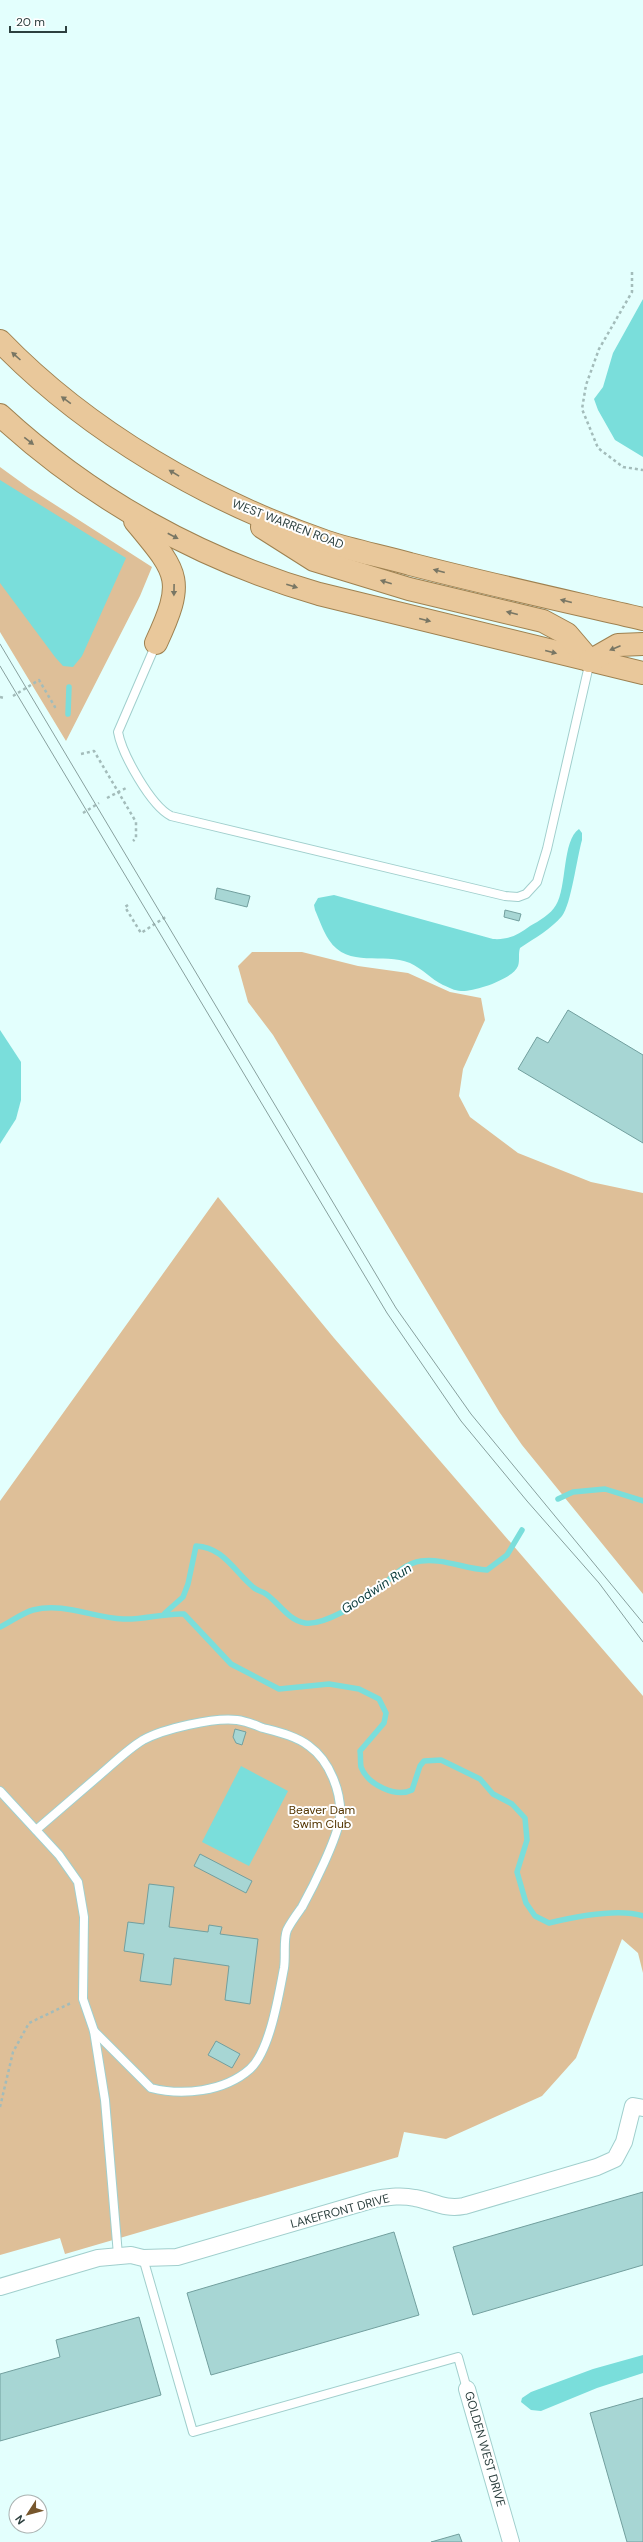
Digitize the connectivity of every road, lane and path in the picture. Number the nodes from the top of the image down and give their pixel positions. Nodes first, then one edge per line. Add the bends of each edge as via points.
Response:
1 (632, 272) dead end
2 (0, 341) edge
3 (0, 416) edge
4 (643, 470) edge
5 (194, 485) junction
6 (127, 510) junction
7 (643, 619) edge
8 (156, 643) joint
9 (643, 644) edge
10 (590, 661) junction
11 (643, 673) edge
12 (13, 696) dead end
13 (0, 697) edge
14 (4, 698) dead end
15 (53, 708) dead end
16 (81, 754) dead end
17 (118, 792) junction
18 (107, 798) dead end
19 (99, 803) dead end
20 (83, 813) dead end
21 (132, 841) dead end
22 (128, 905) dead end
23 (167, 916) dead end
24 (2, 1795) edge
25 (36, 1830) junction
26 (83, 1999) junction
27 (94, 2031) junction
28 (0, 2107) edge
29 (643, 2108) edge
30 (118, 2255) junction
31 (143, 2258) junction
32 (0, 2287) edge
33 (467, 2389) joint
34 (511, 2542) edge

1 - 4 path via 632,292 599,349 586,385 582,409 598,448 624,467
5 -> 2 main road, WEST WARREN ROAD via 107,430 56,393
3 -> 6 main road via 77,478
7 -> 5 main road, WEST WARREN ROAD via 446,573 328,542 243,510
10 -> 5 main road via 567,634 543,621 409,589 314,560
6 -> 8 main road via 165,557 175,585 171,611
6 -> 10 main road via 225,561 288,585
8 - 10 lane via 118,732 120,745 162,812 194,822 518,897 526,894 537,882 547,849
9 -> 10 main road via 618,645
10 - 11 main road
12 - 15 path via 39,680 55,707
13 - 14 path
16 - 17 path via 94,751
17 - 18 path
17 - 21 path via 136,822 136,838
19 - 20 path
22 - 23 path via 125,907 141,933
24 - 25 lane
25 - 26 lane via 59,1855 78,1882 84,1917
25 - 27 lane via 143,1740 177,1729 212,1722 236,1720 289,1735 309,1745 321,1757 333,1778 339,1798 340,1819 328,1851 302,1906 286,1931 285,1965 275,2016 259,2056 250,2069 229,2082 209,2089 182,2093 163,2091 151,2088
26 - 27 lane
26 - 28 path via 29,2023 13,2052
27 - 30 lane via 105,2100
29 - 31 street, LAKEFRONT DRIVE via 633,2106 624,2142 614,2158 597,2167 452,2208 417,2198 397,2196 375,2199 177,2257
30 - 31 street, LAKEFRONT DRIVE
30 - 32 street, LAKEFRONT DRIVE via 98,2258
31 - 33 lane, GOLDEN WEST DRIVE via 193,2432 458,2357
33 - 34 street, GOLDEN WEST DRIVE

